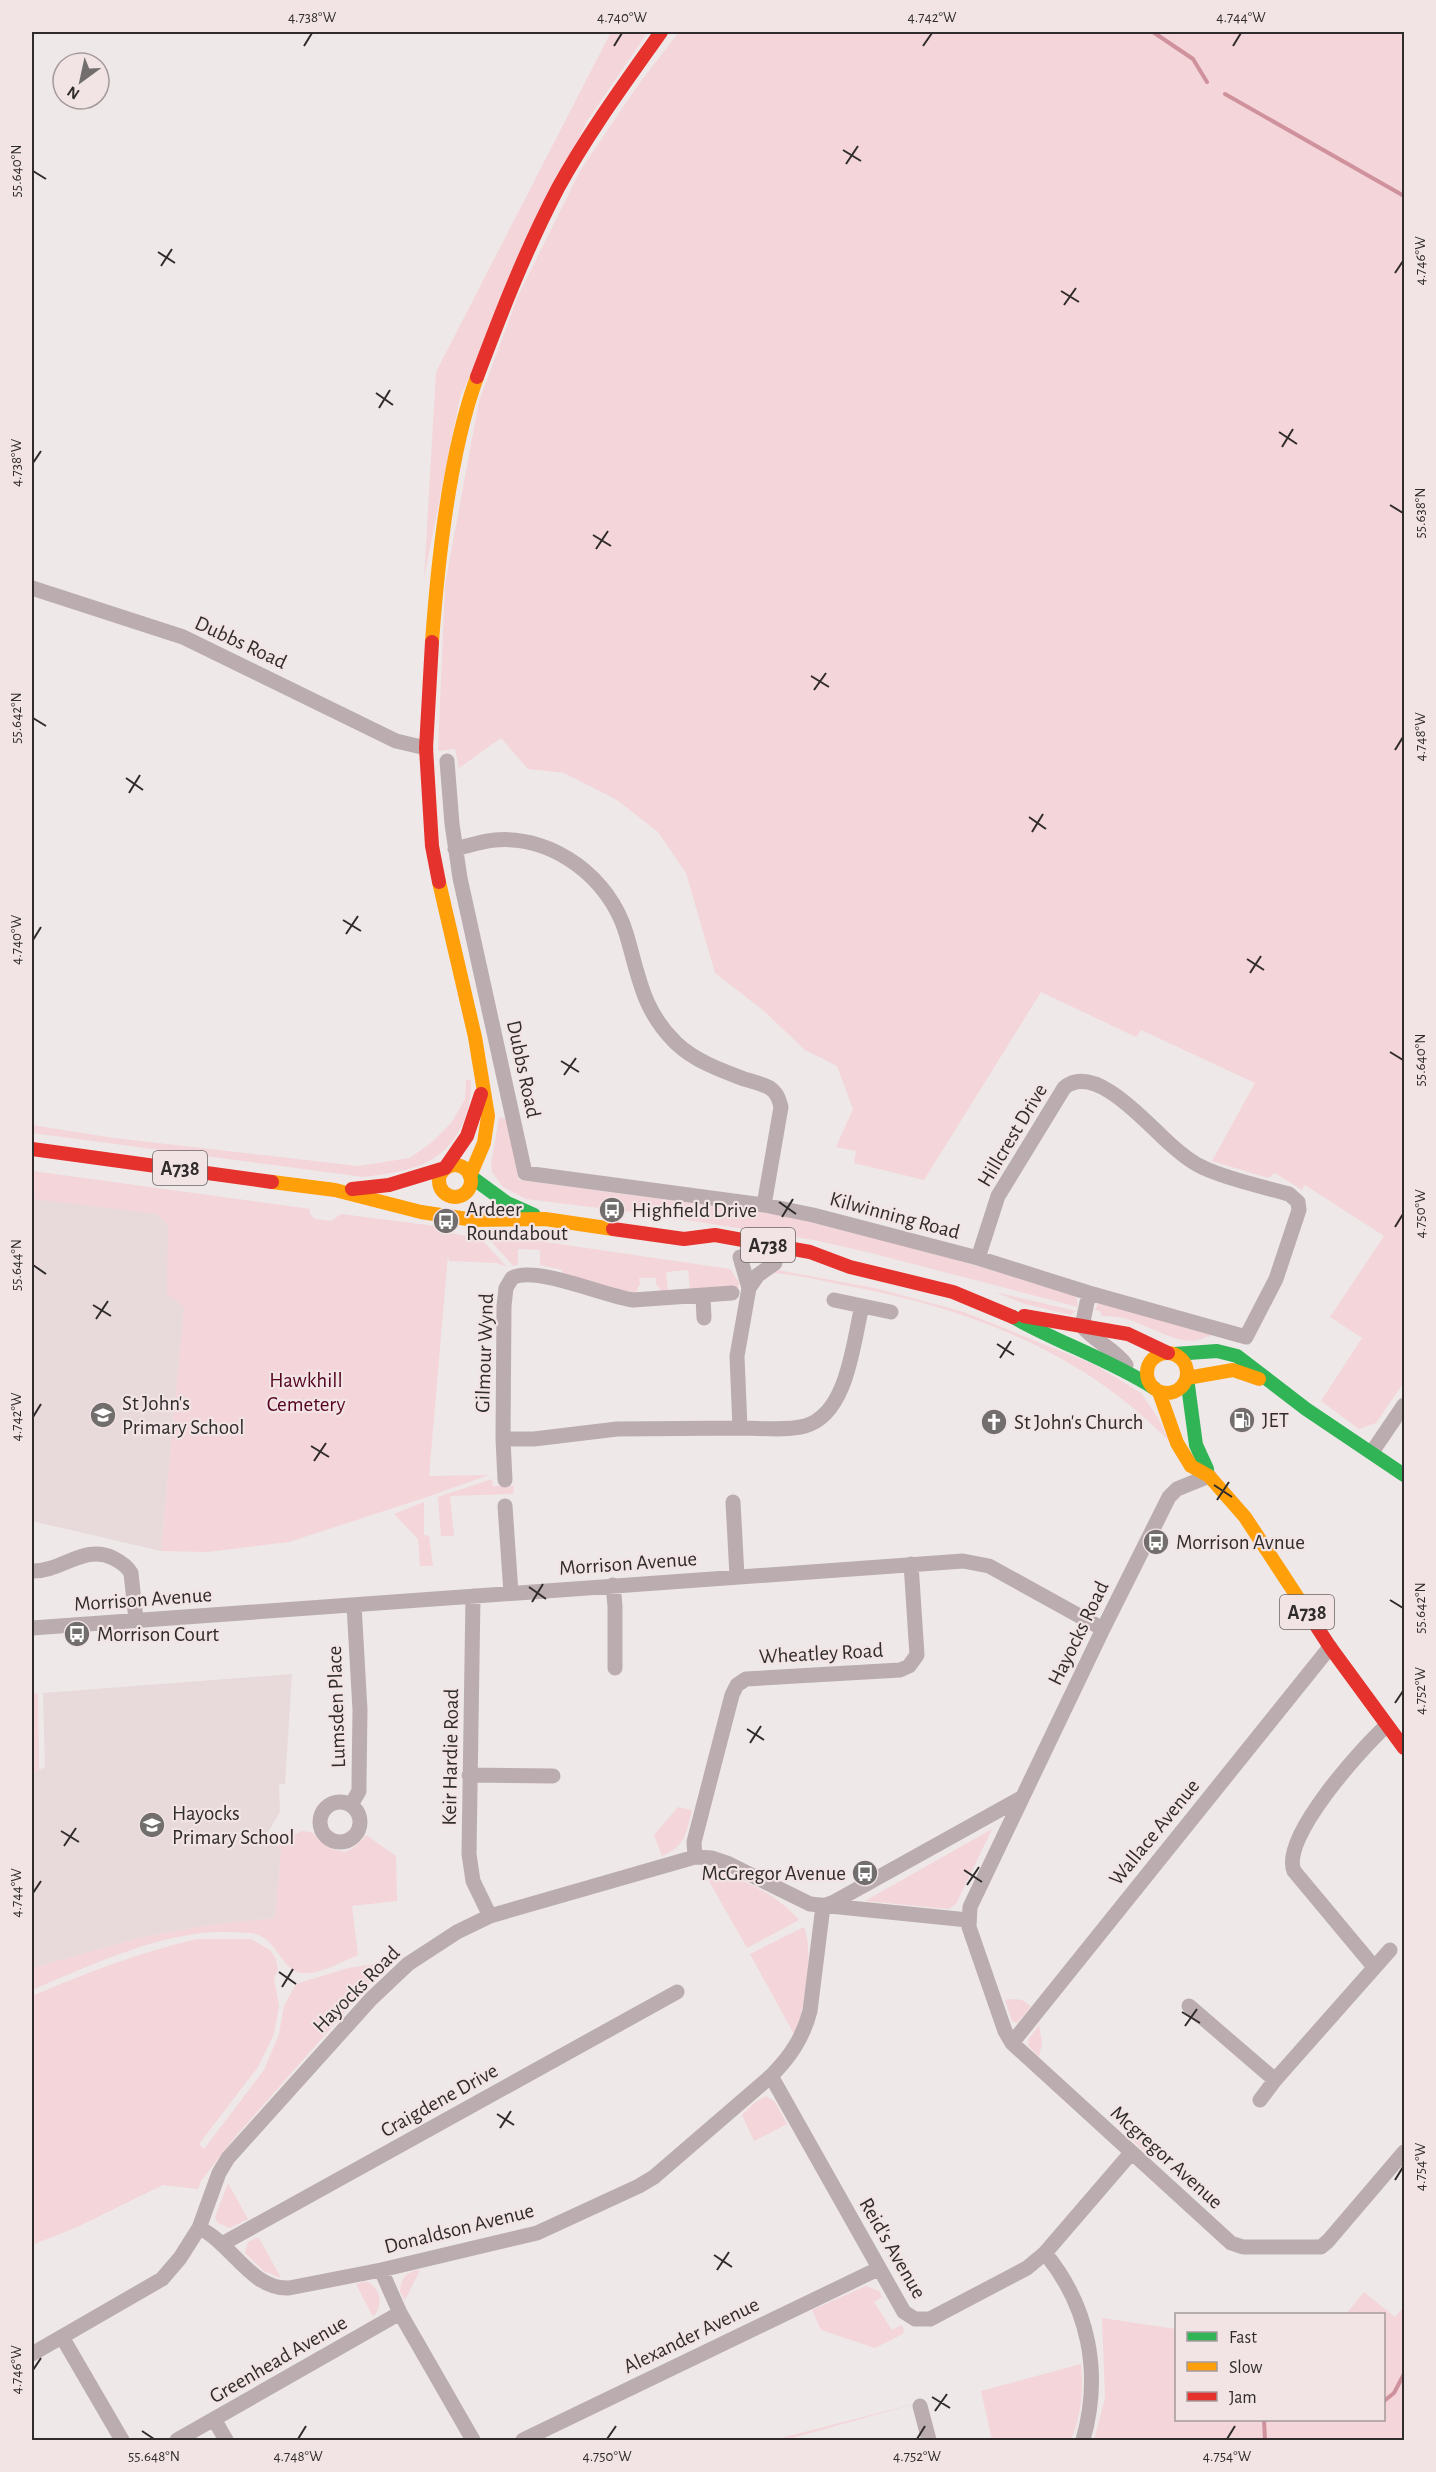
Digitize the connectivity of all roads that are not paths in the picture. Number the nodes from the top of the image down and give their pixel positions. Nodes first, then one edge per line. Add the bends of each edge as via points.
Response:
1 (661, 32) edge
2 (32, 588) edge
3 (426, 748) junction
4 (447, 760) dead end
5 (455, 849) junction
6 (483, 1085) junction
7 (32, 1149) edge
8 (445, 1168) junction
9 (525, 1173) joint
10 (470, 1176) junction
11 (335, 1191) junction
12 (453, 1196) junction
13 (375, 1200) junction
14 (764, 1205) junction
15 (504, 1219) junction
16 (545, 1220) junction
17 (684, 1239) junction
18 (711, 1251) dead end
19 (735, 1256) joint
20 (978, 1258) junction
21 (781, 1263) joint
22 (806, 1268) dead end
23 (850, 1268) junction
24 (749, 1288) junction
25 (732, 1293) dead end
26 (1089, 1293) junction
27 (703, 1297) junction
28 (834, 1300) dead end
29 (862, 1306) junction
30 (891, 1312) dead end
31 (1007, 1313) junction
32 (704, 1318) dead end
33 (1082, 1326) junction
34 (1220, 1328) junction
35 (1246, 1336) joint
36 (1213, 1351) junction
37 (1171, 1353) junction
38 (1132, 1374) junction
39 (1187, 1378) junction
40 (1273, 1385) junction
41 (1157, 1390) junction
42 (1404, 1405) edge
43 (740, 1428) junction
44 (503, 1439) junction
45 (1372, 1452) junction
46 (1184, 1455) junction
47 (1404, 1475) edge
48 (1209, 1476) junction
49 (505, 1480) dead end
50 (1177, 1489) junction
51 (733, 1502) dead end
52 (505, 1506) dead end
53 (911, 1564) junction
54 (32, 1571) edge
55 (737, 1576) junction
56 (613, 1585) junction
57 (511, 1593) junction
58 (472, 1596) junction
59 (354, 1605) junction
60 (136, 1620) junction
61 (32, 1628) edge
62 (1103, 1629) junction
63 (1329, 1647) junction
64 (615, 1668) dead end
65 (1386, 1726) junction
66 (1404, 1748) edge
67 (469, 1775) junction
68 (553, 1776) dead end
69 (1021, 1798) junction
70 (351, 1805) dead end
71 (695, 1857) junction
72 (823, 1906) junction
73 (490, 1916) junction
74 (968, 1920) junction
75 (1389, 1950) dead end
76 (1374, 1967) junction
77 (677, 1992) dead end
78 (1189, 2006) dead end
79 (1012, 2043) junction
80 (771, 2076) junction
81 (1275, 2080) junction
82 (1260, 2100) dead end
83 (1404, 2152) edge
84 (1131, 2153) junction
85 (199, 2228) junction
86 (222, 2244) junction
87 (1045, 2253) junction
88 (878, 2269) junction
89 (381, 2270) junction
90 (400, 2313) junction
91 (62, 2337) junction
92 (32, 2354) edge
93 (920, 2406) dead end
94 (214, 2420) junction
95 (122, 2440) edge
96 (177, 2440) edge
97 (226, 2440) edge
98 (473, 2440) edge
99 (523, 2440) edge
100 (929, 2440) edge
101 (1083, 2440) edge

1 - 3 main road via 600,118 558,189 508,294 469,400 436,584
2 - 3 street, Dubbs Road via 183,637 396,741
3 - 6 main road via 432,846
4 - 5 street, Dubbs Road
5 - 9 street, Dubbs Road
5 - 14 street via 495,840 516,840 556,853 586,870 598,882 620,915 642,992 656,1021 700,1060 768,1087 779,1100
6 - 8 main road via 467,1136
6 - 10 main road via 488,1130
7 - 11 main road, A738
8 - 10 main road via 460,1166
8 - 11 main road, A738 via 389,1185
8 - 12 main road via 439,1177 440,1188
9 - 14 street, Kilwinning Road
10 - 12 main road via 467,1191
10 - 16 main road, A738 via 507,1203
11 - 13 main road, A738
12 - 13 main road, A738
12 - 15 main road, A738
13 - 15 main road via 474,1220
14 - 20 street, Kilwinning Road
15 - 16 main road, A738
16 - 17 main road, A738
17 - 18 main road, A738
17 - 23 main road, A738 via 715,1235 810,1252
19 - 21 main road, A738
19 - 24 street
20 - 26 street, Kilwinning Road
20 - 35 street, Hillcrest Drive via 999,1196 1064,1088 1075,1081 1091,1083 1126,1104 1169,1144 1204,1168 1289,1194 1298,1202 1299,1216 1276,1279
21 - 24 street via 758,1275
22 - 23 main road, A738
23 - 31 main road, A738 via 953,1292
24 - 43 street via 737,1356
25 - 27 street, Gilmour Wynd
26 - 33 street
26 - 34 street, Kilwinning Road
27 - 32 street
27 - 44 street, Gilmour Wynd via 633,1300 543,1275 522,1274 512,1278 506,1288 504,1306
28 - 29 street
29 - 30 street
29 - 43 street, Gilmour Wynd via 843,1384 831,1409 814,1423 798,1428
31 - 33 main road, A738
31 - 38 main road, A738
33 - 37 main road, A738 via 1128,1334
33 - 38 street via 1121,1359
34 - 35 street, Kilwinning Road
34 - 36 street
36 - 37 main road
36 - 40 main road via 1246,1360
37 - 39 main road, A738 via 1184,1361
37 - 41 main road, A738 via 1156,1356 1149,1366 1148,1378
38 - 41 main road, A738
39 - 40 main road via 1233,1370
39 - 41 main road via 1173,1393
39 - 48 main road, A738 via 1196,1445
40 - 45 main road
41 - 46 main road, A738
42 - 45 street
43 - 44 street, Gilmour Wynd via 617,1430
44 - 49 street, Gilmour Wynd
45 - 47 main road
46 - 48 main road, A738 via 1191,1466
46 - 50 street, Hayocks Road
48 - 50 street
48 - 63 main road, A738 via 1245,1517
50 - 62 street, Hayocks Road via 1169,1497
51 - 55 street
52 - 57 street
53 - 55 street, Morrison Avenue
53 - 62 street, Morrison Avenue via 978,1562
53 - 71 street, Wheatley Road via 917,1655 909,1666 900,1670 746,1679 737,1686 694,1842
54 - 60 street via 46,1571 89,1554 110,1557 131,1573
55 - 56 street, Morrison Avenue
56 - 57 street, Morrison Avenue
56 - 64 street
57 - 58 street, Morrison Avenue
58 - 59 street, Morrison Avenue
58 - 67 street, Keir Hardie Road
59 - 60 street, Morrison Avenue
59 - 70 street, Lumsden Place via 360,1710 359,1791
60 - 61 street, Morrison Avenue
62 - 69 street, Hayocks Road
63 - 65 main road, A738
63 - 79 street, Wallace Avenue
65 - 66 main road, A738
65 - 76 street via 1328,1790 1291,1856 1294,1871
67 - 68 street
67 - 73 street, Keir Hardie Road via 471,1870
69 - 72 street
69 - 74 street, Hayocks Road via 970,1907
71 - 72 street, Hayocks Road via 727,1863 805,1902
71 - 73 street, Hayocks Road
72 - 74 street, Hayocks Road
72 - 80 street, Donaldson Avenue via 810,2012 786,2062
73 - 85 street, Hayocks Road via 424,1952 371,1999 228,2158
74 - 79 street, Mcgregor Avenue
75 - 76 street
76 - 81 street
77 - 86 street, Craigdene Drive
78 - 81 street
79 - 84 street, Mcgregor Avenue
80 - 88 street, Reid's Avenue
80 - 89 street, Donaldson Avenue via 654,2178 639,2186 537,2233
81 - 82 street
83 - 84 street, Mcgregor Avenue via 1328,2241 1312,2248 1243,2247 1231,2243
84 - 87 street, Reid's Avenue
85 - 86 street, Donaldson Avenue
85 - 91 street, Hayocks Road via 162,2279
86 - 89 street, Donaldson Avenue via 264,2283 282,2288
87 - 88 street, Reid's Avenue via 1027,2268 926,2320 904,2312
87 - 101 street via 1064,2276 1089,2343 1090,2414
88 - 99 street, Alexander Avenue
89 - 90 street
90 - 94 street, Greenhead Avenue
90 - 98 street
91 - 92 street, Hayocks Road
91 - 95 street
93 - 100 street
94 - 96 street, Greenhead Avenue
94 - 97 street

